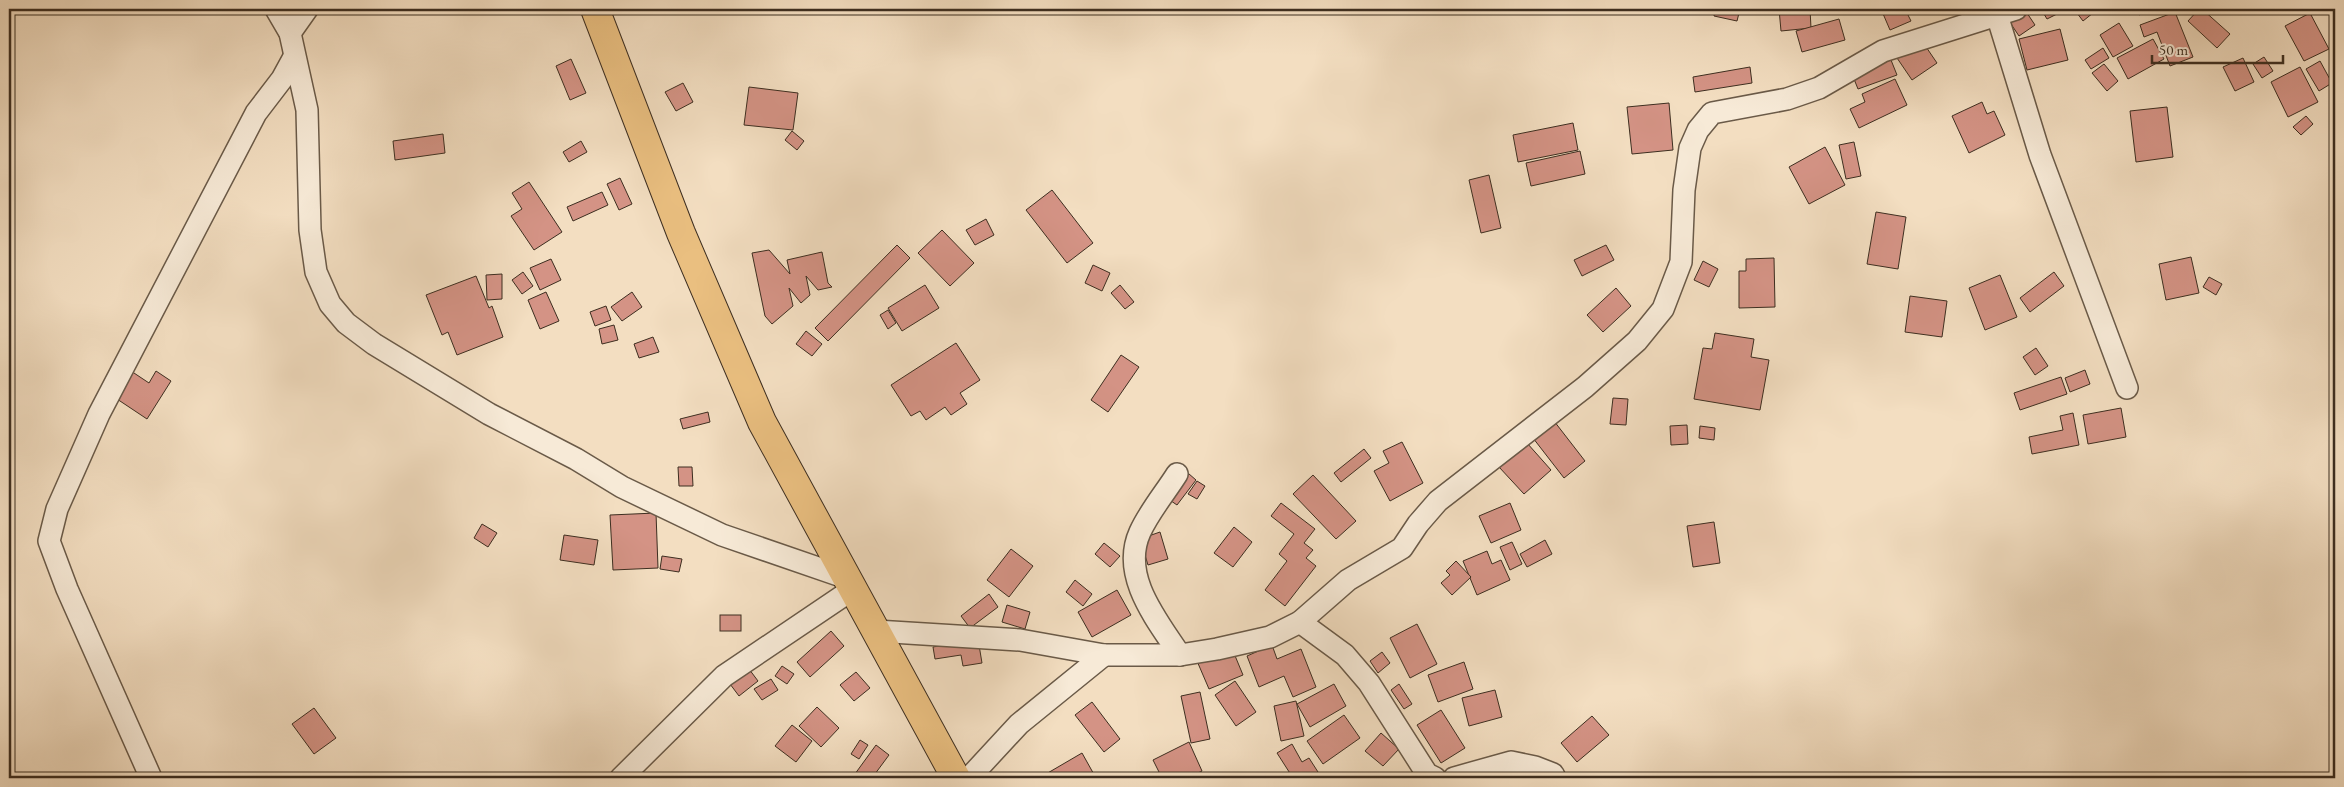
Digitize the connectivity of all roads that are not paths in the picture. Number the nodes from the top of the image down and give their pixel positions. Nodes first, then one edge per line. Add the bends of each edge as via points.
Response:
1 (276, 9) edge
2 (307, 9) edge
3 (595, 9) edge
4 (2006, 12) edge
5 (290, 34) junction
6 (294, 57) junction
7 (2127, 388) dead end
8 (1177, 474) dead end
9 (850, 583) junction
10 (1300, 622) junction
11 (876, 631) junction
12 (1104, 655) junction
13 (1180, 655) junction
14 (151, 778) edge
15 (621, 778) edge
16 (956, 778) edge
17 (969, 778) edge
18 (1435, 778) edge
19 (1454, 778) edge
20 (1555, 778) edge

1 - 5 street
2 - 5 street
3 - 9 main road via 681,233 762,422
4 - 7 street via 2040,155
4 - 10 street via 1883,51 1819,88 1787,99 1712,113 1698,130 1690,148 1684,190 1681,262 1663,309 1637,341 1586,387 1438,501 1402,548 1348,580
5 - 6 street
6 - 9 street via 307,110 310,230 316,272 330,304 346,323 374,344 489,414 622,487 722,536
6 - 14 street via 256,114 99,414 57,510 49,541
8 - 13 street via 1139,533 1134,555 1139,590
9 - 11 main road
9 - 15 street via 724,676
10 - 13 street via 1270,637
10 - 18 street via 1345,655 1369,683 1427,774
11 - 12 street via 1020,640
11 - 16 main road
12 - 13 street
12 - 17 street via 1019,724
19 - 20 street via 1511,762 1535,767 1553,774

